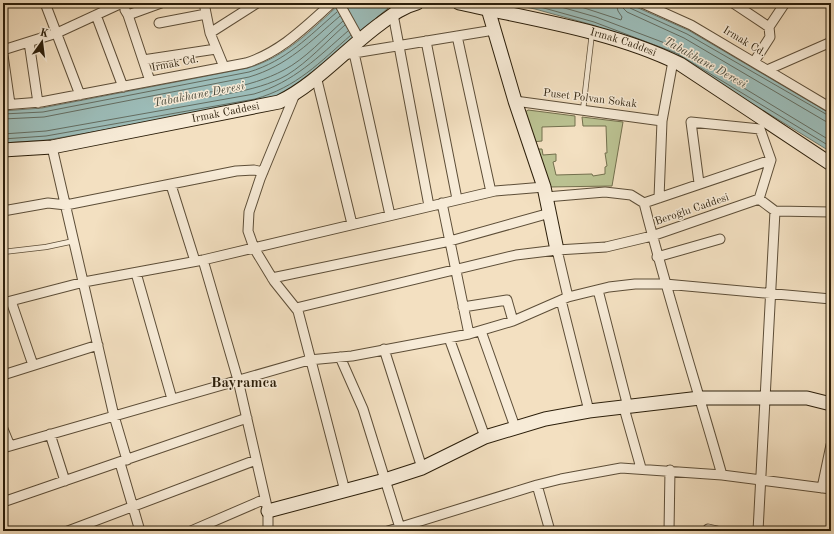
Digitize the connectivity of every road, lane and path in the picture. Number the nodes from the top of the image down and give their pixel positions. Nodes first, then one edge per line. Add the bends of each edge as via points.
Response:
1 (45, 3) edge
2 (122, 3) edge
3 (161, 3) edge
4 (204, 3) edge
5 (257, 3) edge
6 (339, 3) edge
7 (417, 3) edge
8 (459, 3) edge
9 (733, 3) edge
10 (785, 3) edge
11 (647, 4) edge
12 (327, 5) edge
13 (488, 9) junction
14 (206, 14) junction
15 (393, 14) junction
16 (96, 15) junction
17 (128, 15) junction
18 (159, 23) dead end
19 (769, 27) junction
20 (494, 30) junction
21 (56, 33) junction
22 (210, 33) junction
23 (592, 33) junction
24 (457, 36) junction
25 (359, 39) junction
26 (426, 41) junction
27 (29, 42) junction
28 (831, 42) edge
29 (399, 45) junction
30 (216, 49) junction
31 (3, 50) edge
32 (347, 54) junction
33 (3, 55) edge
34 (143, 60) junction
35 (673, 61) junction
36 (754, 62) junction
37 (224, 67) junction
38 (767, 70) junction
39 (316, 76) junction
40 (150, 81) junction
41 (123, 87) junction
42 (295, 94) junction
43 (80, 95) junction
44 (515, 101) junction
45 (38, 102) junction
46 (7, 104) edge
47 (831, 108) edge
48 (584, 110) junction
49 (662, 121) junction
50 (52, 147) junction
51 (3, 150) edge
52 (771, 160) junction
53 (831, 164) edge
54 (263, 172) junction
55 (699, 183) junction
56 (171, 185) junction
57 (491, 192) junction
58 (545, 192) junction
59 (659, 198) junction
60 (457, 199) junction
61 (760, 199) junction
62 (442, 203) junction
63 (644, 203) junction
64 (66, 205) junction
65 (428, 206) junction
66 (3, 211) edge
67 (774, 211) junction
68 (831, 212) edge
69 (550, 213) junction
70 (390, 215) junction
71 (352, 224) junction
72 (652, 236) junction
73 (720, 238) dead end
74 (74, 241) junction
75 (450, 241) junction
76 (254, 248) junction
77 (557, 250) junction
78 (3, 252) edge
79 (658, 257) junction
80 (199, 261) junction
81 (456, 271) junction
82 (136, 272) junction
83 (272, 278) junction
84 (84, 282) junction
85 (664, 284) junction
86 (598, 290) junction
87 (772, 293) junction
88 (565, 298) junction
89 (831, 299) edge
90 (7, 302) edge
91 (464, 307) junction
92 (296, 308) junction
93 (513, 321) junction
94 (481, 331) junction
95 (469, 334) junction
96 (449, 338) junction
97 (98, 345) junction
98 (384, 349) junction
99 (340, 357) junction
100 (309, 360) junction
101 (33, 364) junction
102 (3, 375) edge
103 (238, 380) junction
104 (700, 398) junction
105 (172, 399) junction
106 (766, 399) junction
107 (831, 404) edge
108 (626, 408) junction
109 (589, 411) junction
110 (114, 416) junction
111 (247, 418) junction
112 (515, 427) junction
113 (3, 429) edge
114 (50, 434) junction
115 (485, 437) junction
116 (831, 445) edge
117 (6, 447) edge
118 (256, 460) junction
119 (123, 461) junction
120 (422, 468) junction
121 (641, 468) junction
122 (670, 470) junction
123 (722, 475) junction
124 (385, 480) junction
125 (761, 481) junction
126 (65, 482) junction
127 (537, 485) junction
128 (827, 488) edge
129 (345, 491) junction
130 (3, 502) edge
131 (266, 505) junction
132 (134, 507) junction
133 (400, 529) edge
134 (68, 531) edge
135 (140, 531) edge
136 (191, 531) edge
137 (268, 531) edge
138 (388, 531) edge
139 (550, 531) edge
140 (669, 531) edge
141 (758, 531) edge

1 - 21 street
2 - 16 street
2 - 17 street
3 - 17 street
4 - 14 street
5 - 22 street
6 - 25 street
7 - 15 street, Irmak Caddesi via 403,7
8 - 13 street, Irmak Caddesi
9 - 19 street
10 - 19 street
11 - 36 street, Irmak Cd. via 691,25
12 - 37 street, Irmak Cd. via 274,52
13 - 20 street
13 - 23 street, Irmak Caddesi
14 - 18 street
14 - 22 street
15 - 25 street, Irmak Caddesi
15 - 29 street
16 - 21 street
16 - 41 street
17 - 34 street
19 - 36 street via 770,37
20 - 24 street
20 - 44 street
21 - 27 street
21 - 43 street
22 - 30 street
23 - 35 street, Irmak Caddesi via 661,54
23 - 48 lane
24 - 26 street
24 - 57 street
25 - 32 street, Irmak Caddesi
26 - 29 street
26 - 60 street
27 - 31 street
27 - 45 street
28 - 38 street
29 - 32 street
29 - 65 street
30 - 34 street
30 - 37 street
32 - 39 street, Irmak Caddesi
32 - 70 street
33 - 46 street
34 - 40 street
35 - 49 street
35 - 53 street, Irmak Caddesi
36 - 38 street, Irmak Cd.
37 - 40 street, Irmak Cd.
38 - 47 street, Irmak Cd.
39 - 42 street, Irmak Caddesi
39 - 71 street
40 - 41 street, Irmak Cd.
41 - 43 street, Irmak Cd.
42 - 50 street, Irmak Caddesi via 279,102
42 - 54 street
43 - 45 street, Irmak Cd.
44 - 48 street, Puset Polvan Sokak
44 - 58 street
45 - 46 street, Irmak Cd.
48 - 49 street, Puset Polvan Sokak
49 - 59 street
50 - 51 street, Irmak Caddesi
50 - 64 street
52 - 55 street
52 - 55 street via 760,129 692,122
52 - 61 street
54 - 56 street via 236,171
54 - 76 street via 249,212 248,231
55 - 59 street
56 - 64 street
56 - 80 street
57 - 58 street
57 - 60 street
58 - 63 street via 631,194
58 - 69 street
59 - 63 street
60 - 62 street
61 - 67 street
61 - 72 street, Beroğlu Caddesi
62 - 65 street
62 - 75 street
63 - 72 street
64 - 66 street via 48,203
64 - 74 street
65 - 70 street
67 - 68 street
67 - 87 street
69 - 75 street
69 - 77 street
70 - 71 street
71 - 76 street
72 - 77 street, Beroğlu Caddesi via 606,247
72 - 79 street
73 - 79 street
74 - 78 lane
74 - 84 street
75 - 81 street
75 - 83 street
76 - 80 street
76 - 83 street
77 - 81 street, Beroğlu Caddesi via 516,255
77 - 88 street
79 - 85 street
80 - 82 street
80 - 103 street
81 - 91 street
81 - 92 street, Beroğlu Caddesi
82 - 84 street
82 - 105 street
83 - 92 street
84 - 90 street
84 - 97 street
85 - 86 street via 635,284
85 - 87 street
85 - 104 street
86 - 88 street
86 - 108 street
87 - 89 street
87 - 106 street
88 - 93 street
88 - 109 street
90 - 101 street
91 - 93 street via 507,300
91 - 95 street
92 - 100 street
93 - 94 street
94 - 95 street
94 - 112 street
95 - 96 street
96 - 98 street
96 - 115 street
97 - 101 street
97 - 110 street
98 - 99 street
98 - 120 street
99 - 100 street
99 - 124 street via 362,409
100 - 103 street
100 - 129 street
101 - 102 street
103 - 105 street
103 - 111 street
104 - 106 street
104 - 108 street
104 - 123 street
105 - 110 street
106 - 107 street via 807,398
106 - 125 street
108 - 109 street
108 - 121 street
109 - 112 street
110 - 114 street
110 - 119 street
111 - 118 street
111 - 119 street
112 - 115 street
113 - 117 street
114 - 117 street
114 - 126 street
115 - 120 street
116 - 128 street
118 - 131 street
118 - 132 street
119 - 126 street
119 - 132 street
120 - 124 street
121 - 122 street
121 - 127 street via 621,468 561,478
122 - 123 street
122 - 140 street
123 - 125 street
124 - 129 street
124 - 133 street
125 - 128 street
125 - 141 street
126 - 130 street
127 - 133 street
127 - 139 street
129 - 131 street
131 - 136 street
131 - 137 street
132 - 134 street
132 - 135 street
133 - 138 street

